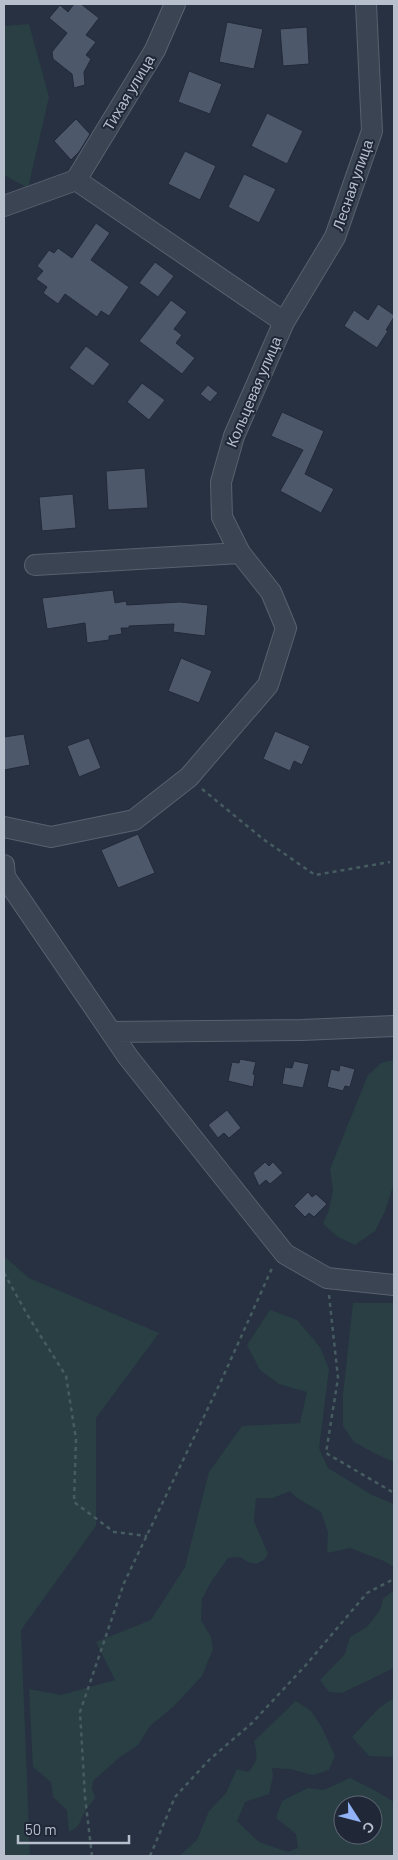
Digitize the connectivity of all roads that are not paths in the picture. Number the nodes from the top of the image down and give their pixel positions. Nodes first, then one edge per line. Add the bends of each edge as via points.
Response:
1 (175, 4) edge
2 (366, 4) edge
3 (76, 180) junction
4 (4, 206) edge
5 (284, 322) junction
6 (240, 554) junction
7 (35, 565) dead end
8 (4, 827) edge
9 (4, 866) edge
10 (394, 1026) edge
11 (111, 1032) junction
12 (394, 1285) edge

1 - 3 street, Тихая улица via 155,50
2 - 5 street, Лесная улица via 372,131 335,237
3 - 4 street
3 - 5 street, Кольцевая улица
5 - 6 street, Кольцевая улица via 234,436 221,482 222,517
6 - 7 street
6 - 8 street, Кольцевая улица via 272,592 286,628 268,685 189,778 134,820 51,837
9 - 11 street via 5,877
10 - 11 street
11 - 12 street via 285,1254 327,1278

